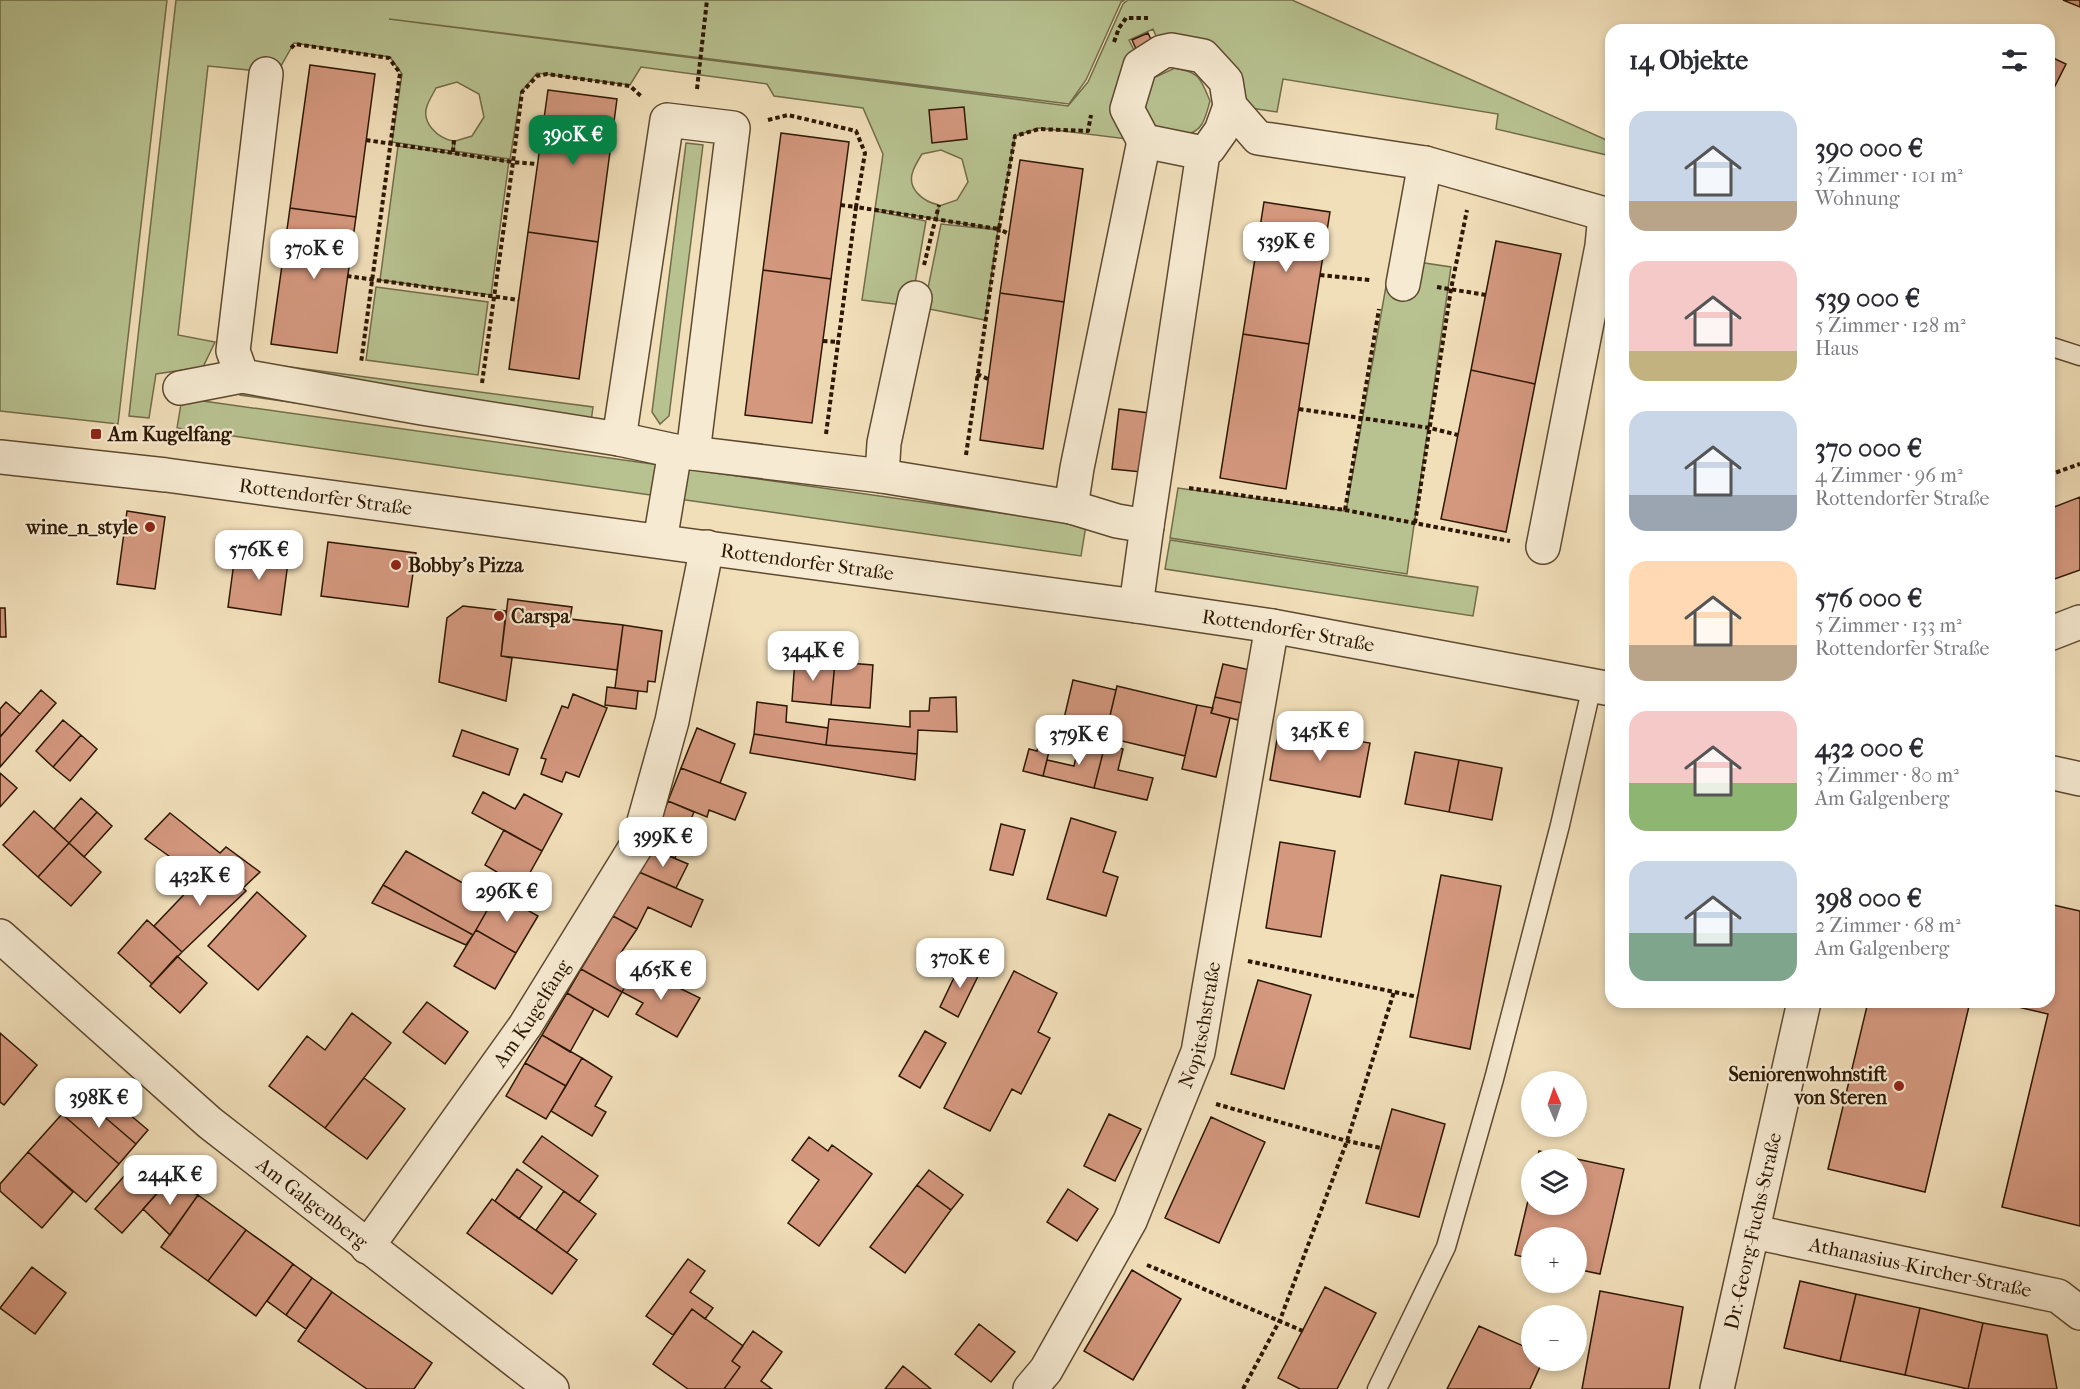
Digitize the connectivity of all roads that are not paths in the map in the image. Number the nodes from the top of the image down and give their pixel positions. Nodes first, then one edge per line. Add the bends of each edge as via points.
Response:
1 (266, 74) road end
2 (1230, 106) junction
3 (1144, 141) junction
4 (1203, 153) junction
5 (1425, 163) junction
6 (1392, 294) road end
7 (915, 298) road end
8 (2055, 348) edge
9 (2080, 356) edge
10 (242, 376) junction
11 (180, 388) dead end
12 (620, 439) junction
13 (684, 452) junction
14 (0, 457) edge
15 (882, 476) junction
16 (1071, 507) junction
17 (1147, 526) junction
18 (660, 541) junction
19 (707, 547) junction
20 (1542, 547) road end
21 (1136, 606) junction
22 (2080, 622) edge
23 (1272, 626) junction
24 (2055, 631) edge
25 (1605, 684) edge
26 (2055, 773) edge
27 (2080, 779) edge
28 (0, 936) edge
29 (1803, 1008) edge
30 (1754, 1232) junction
31 (368, 1247) junction
32 (2080, 1313) edge
33 (552, 1389) edge
34 (1030, 1389) edge
35 (1377, 1389) edge
36 (1717, 1389) edge

1 - 10 street via 233,351
2 - 3 street via 1226,81 1203,56 1162,52 1140,66 1127,109
2 - 4 street via 1221,131
2 - 5 street via 1258,138
3 - 4 street
3 - 16 street
4 - 17 street
5 - 6 street
5 - 20 street via 1605,214 1602,246
7 - 15 street via 884,443
8 - 9 lane
10 - 11 street
10 - 12 street
12 - 13 street
12 - 13 street via 680,121 734,128
13 - 15 street
13 - 18 street
14 - 18 street, Rottendorfer Straße via 166,475
15 - 16 street
16 - 17 street
17 - 21 street
18 - 19 street, Rottendorfer Straße
19 - 21 street, Rottendorfer Straße
19 - 31 street, Am Kugelfang via 672,721 638,843 525,1026
21 - 23 street, Rottendorfer Straße
22 - 24 street
23 - 25 street, Rottendorfer Straße
23 - 34 street, Nopitschstraße via 1198,1052 1130,1221 1046,1370
25 - 35 lane via 1560,825 1446,1247
26 - 27 street
28 - 31 street, Am Galgenberg via 210,1123
29 - 30 street, Dr.-Georg-Fuchs-Straße
30 - 32 street, Athanasius-Kircher-Straße via 2058,1296
30 - 36 street, Dr.-Georg-Fuchs-Straße
31 - 33 street, Am Galgenberg

